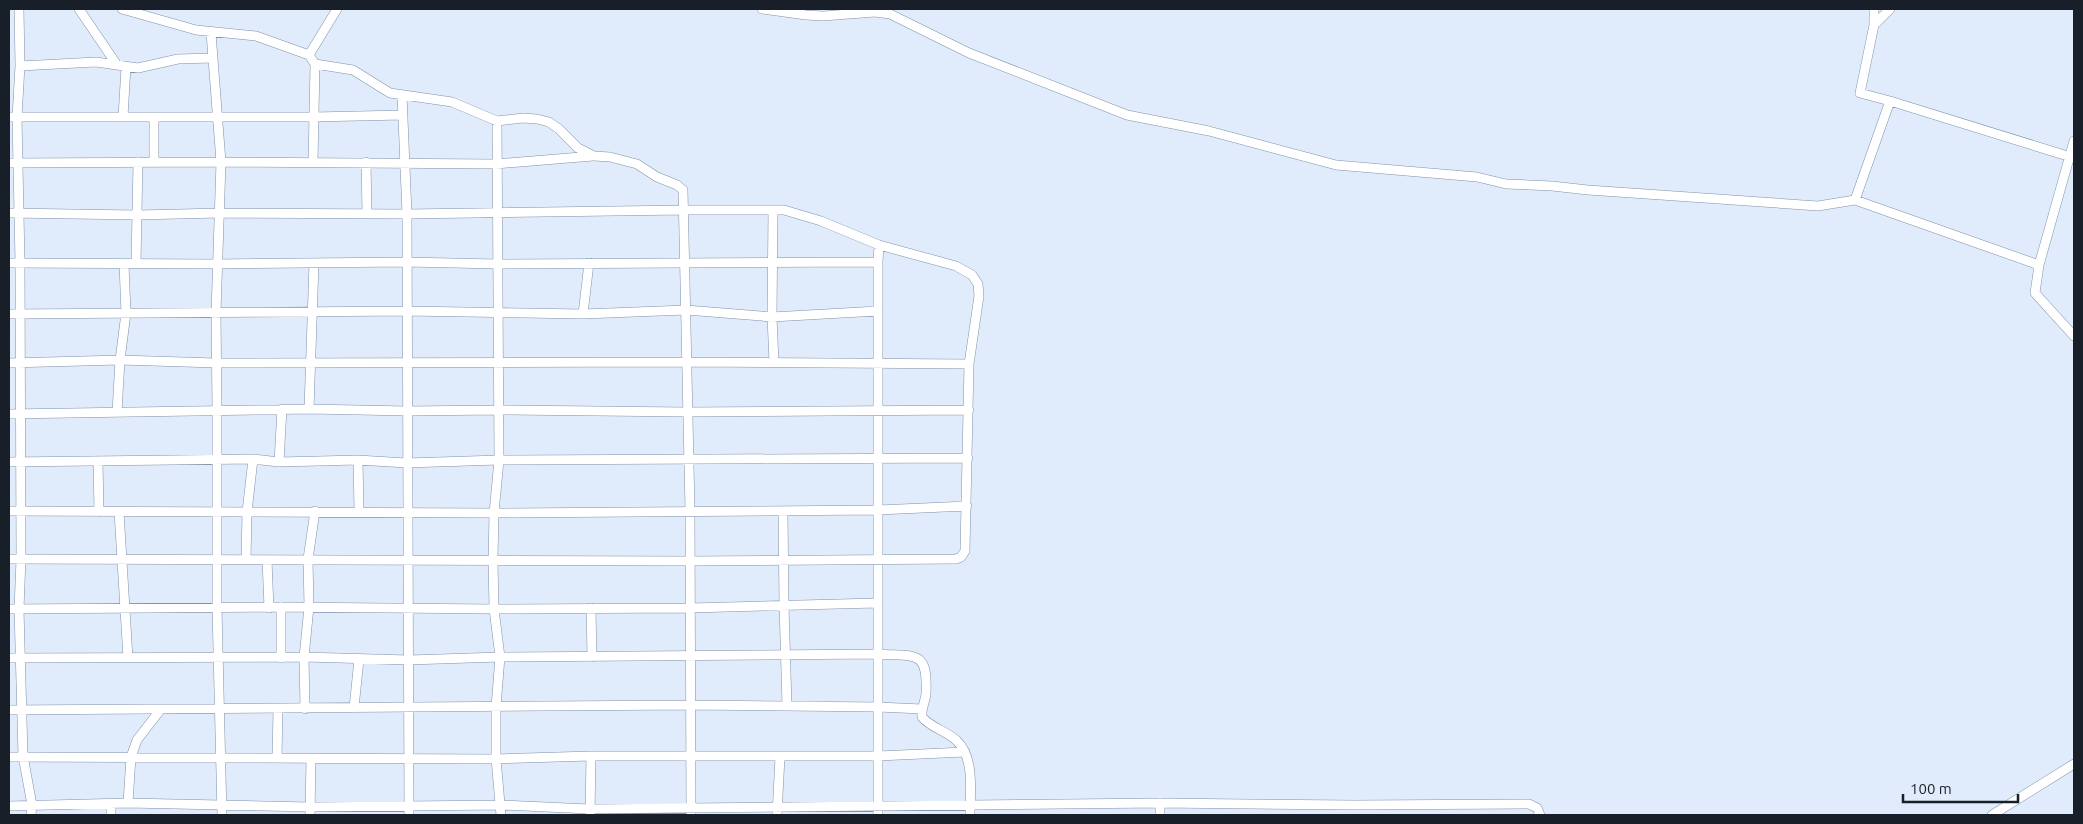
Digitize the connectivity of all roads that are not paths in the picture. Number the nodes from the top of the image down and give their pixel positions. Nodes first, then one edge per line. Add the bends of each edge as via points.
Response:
1 (19, 9) edge
2 (79, 9) edge
3 (122, 9) edge
4 (337, 9) edge
5 (762, 9) edge
6 (1874, 9) edge
7 (1890, 9) edge
8 (889, 11) edge
9 (1874, 25) junction
10 (211, 33) junction
11 (309, 55) junction
12 (213, 58) junction
13 (315, 64) junction
14 (20, 66) junction
15 (122, 66) junction
16 (402, 95) junction
17 (1890, 101) junction
18 (403, 115) junction
19 (13, 117) edge
20 (123, 117) junction
21 (154, 117) junction
22 (218, 117) junction
23 (313, 117) junction
24 (497, 121) junction
25 (2074, 141) edge
26 (594, 156) junction
27 (2072, 157) edge
28 (138, 162) junction
29 (154, 162) junction
30 (221, 162) junction
31 (312, 162) junction
32 (366, 162) junction
33 (404, 162) junction
34 (14, 163) edge
35 (496, 164) junction
36 (1855, 200) junction
37 (685, 210) junction
38 (773, 210) junction
39 (13, 213) edge
40 (220, 213) junction
41 (367, 214) junction
42 (407, 214) junction
43 (498, 214) junction
44 (137, 216) junction
45 (879, 244) junction
46 (20, 262) junction
47 (407, 262) junction
48 (686, 262) junction
49 (772, 262) junction
50 (878, 262) junction
51 (9, 263) edge
52 (136, 263) junction
53 (314, 263) junction
54 (589, 263) junction
55 (124, 264) junction
56 (217, 264) junction
57 (498, 264) junction
58 (2039, 264) junction
59 (686, 310) junction
60 (878, 310) junction
61 (407, 311) junction
62 (313, 312) junction
63 (498, 312) junction
64 (126, 313) junction
65 (216, 313) junction
66 (9, 314) edge
67 (20, 314) junction
68 (583, 314) junction
69 (772, 318) junction
70 (2074, 336) edge
71 (120, 360) junction
72 (311, 362) junction
73 (498, 362) junction
74 (687, 362) junction
75 (774, 362) junction
76 (9, 363) edge
77 (20, 363) junction
78 (216, 363) junction
79 (407, 363) junction
80 (878, 363) junction
81 (969, 364) junction
82 (282, 409) junction
83 (309, 409) junction
84 (218, 410) junction
85 (499, 410) junction
86 (878, 410) junction
87 (969, 410) junction
88 (407, 411) junction
89 (117, 412) junction
90 (686, 412) junction
91 (9, 414) edge
92 (21, 414) junction
93 (878, 457) junction
94 (968, 458) junction
95 (253, 459) junction
96 (689, 459) junction
97 (216, 460) junction
98 (358, 460) junction
99 (499, 460) junction
100 (98, 461) junction
101 (9, 462) edge
102 (21, 462) junction
103 (279, 462) junction
104 (406, 464) junction
105 (967, 506) junction
106 (690, 510) junction
107 (878, 510) junction
108 (9, 511) edge
109 (21, 511) junction
110 (217, 511) junction
111 (315, 511) junction
112 (358, 511) junction
113 (408, 511) junction
114 (783, 511) junction
115 (98, 512) junction
116 (119, 512) junction
117 (247, 512) junction
118 (494, 513) junction
119 (9, 559) edge
120 (21, 559) junction
121 (308, 559) junction
122 (878, 559) junction
123 (121, 560) junction
124 (217, 560) junction
125 (246, 560) junction
126 (267, 560) junction
127 (408, 560) junction
128 (493, 560) junction
129 (784, 560) junction
130 (690, 561) junction
131 (877, 603) junction
132 (784, 605) junction
133 (281, 607) junction
134 (409, 607) junction
135 (125, 608) junction
136 (217, 608) junction
137 (269, 608) junction
138 (309, 608) junction
139 (591, 608) junction
140 (690, 608) junction
141 (9, 609) edge
142 (19, 609) junction
143 (494, 609) junction
144 (878, 654) junction
145 (786, 655) junction
146 (592, 656) junction
147 (690, 656) junction
148 (304, 657) junction
149 (500, 657) junction
150 (9, 658) edge
151 (22, 658) junction
152 (128, 658) junction
153 (217, 658) junction
154 (281, 658) junction
155 (360, 659) junction
156 (409, 660) junction
157 (690, 706) junction
158 (787, 706) junction
159 (496, 707) junction
160 (878, 707) junction
161 (354, 708) junction
162 (408, 708) junction
163 (161, 709) junction
164 (219, 709) junction
165 (278, 709) junction
166 (305, 709) junction
167 (922, 709) junction
168 (9, 710) edge
169 (22, 710) junction
170 (965, 752) junction
171 (691, 755) junction
172 (23, 756) junction
173 (591, 756) junction
174 (878, 756) junction
175 (9, 757) edge
176 (130, 757) junction
177 (780, 757) junction
178 (221, 758) junction
179 (277, 758) junction
180 (311, 758) junction
181 (408, 758) junction
182 (496, 759) junction
183 (2074, 764) edge
184 (128, 803) junction
185 (1160, 803) junction
186 (222, 804) junction
187 (878, 804) junction
188 (970, 804) junction
189 (32, 805) junction
190 (111, 805) junction
191 (501, 805) junction
192 (9, 806) edge
193 (409, 806) junction
194 (779, 806) junction
195 (1354, 806) junction
196 (310, 811) edge
197 (378, 811) edge
198 (691, 811) edge
199 (590, 812) edge
200 (31, 815) edge
201 (111, 815) edge
202 (222, 815) edge
203 (409, 815) edge
204 (501, 815) edge
205 (777, 815) edge
206 (878, 815) edge
207 (970, 815) edge
208 (1160, 815) edge
209 (1354, 815) edge
210 (1540, 815) edge
211 (1992, 815) edge

1 - 14 street
2 - 15 street
3 - 10 street
4 - 11 street
5 - 8 street via 823,16
6 - 9 street
7 - 9 street
8 - 36 street via 970,53 1127,115 1209,131 1343,167 1477,177 1506,184 1818,206
9 - 17 street via 1860,93
10 - 11 street via 243,33
10 - 12 street
11 - 13 street
12 - 15 street via 178,59 138,68
12 - 22 street
13 - 16 street via 353,70 382,90
13 - 23 street
14 - 15 street via 96,62
14 - 19 street
15 - 20 street
16 - 18 street
16 - 24 street via 452,102
17 - 27 street
17 - 36 street
18 - 23 street
18 - 33 street
19 - 20 street
19 - 34 street
20 - 21 street
21 - 22 street
21 - 29 street
22 - 23 street
22 - 30 street
23 - 31 street
24 - 26 street via 523,118 549,122 578,148
24 - 35 street
25 - 27 street
26 - 35 street
26 - 37 street via 637,164 677,185 683,190
27 - 58 street
28 - 29 street
28 - 34 street
28 - 44 street
29 - 30 street
30 - 31 street
30 - 40 street
31 - 32 street
32 - 33 street
32 - 41 street
33 - 35 street
33 - 42 street
34 - 39 street
35 - 43 street
36 - 58 street
37 - 38 street
37 - 43 street
37 - 48 street
38 - 45 street via 821,221
38 - 49 street
39 - 44 street
39 - 46 street
40 - 41 street
40 - 44 street
40 - 56 street
41 - 42 street
42 - 43 street
42 - 47 street
43 - 57 street
44 - 52 street
45 - 50 street
45 - 81 street via 956,266 972,275 978,284 979,296
46 - 51 street
46 - 55 street
46 - 67 street
47 - 53 street
47 - 57 street
47 - 61 street
48 - 49 street
48 - 54 street
48 - 59 street
49 - 50 street
49 - 69 street
50 - 60 street
52 - 55 street
52 - 56 street
53 - 56 street
53 - 62 street
54 - 57 street
54 - 68 street
55 - 64 street
56 - 65 street
57 - 63 street
58 - 70 street via 2035,293
59 - 68 street
59 - 69 street
59 - 74 street
60 - 69 street
60 - 80 street
61 - 62 street
61 - 63 street
61 - 79 street
62 - 65 street
62 - 72 street
63 - 68 street
63 - 73 street
64 - 65 street
64 - 67 street
64 - 71 street
65 - 78 street
66 - 67 street
67 - 77 street
69 - 75 street
71 - 77 street
71 - 78 street
71 - 89 street
72 - 78 street
72 - 79 street
72 - 83 street
73 - 74 street
73 - 79 street
73 - 85 street
74 - 75 street
74 - 90 street
75 - 80 street
76 - 77 street
77 - 92 street
78 - 84 street
79 - 88 street
80 - 81 street
80 - 86 street
81 - 87 street
82 - 83 street
82 - 84 street
82 - 103 street
83 - 88 street
84 - 89 street
84 - 97 street
85 - 88 street
85 - 90 street
85 - 99 street
86 - 87 street
86 - 90 street
86 - 93 street
87 - 94 street
88 - 104 street
89 - 92 street
90 - 96 street
91 - 92 street
92 - 102 street
93 - 94 street
93 - 96 street
93 - 107 street
94 - 105 street
95 - 97 street
95 - 103 street
95 - 117 street
96 - 99 street
96 - 106 street
97 - 100 street
97 - 110 street
98 - 103 street
98 - 104 street
98 - 112 street
99 - 104 street
99 - 118 street
100 - 102 street
100 - 115 street
101 - 102 street
102 - 109 street
104 - 113 street
105 - 107 street
105 - 122 street via 966,551 962,557
106 - 114 street
106 - 118 street
106 - 130 street
107 - 114 street
107 - 122 street
108 - 109 street
109 - 115 street
109 - 120 street
110 - 116 street
110 - 117 street
110 - 124 street
111 - 112 street
111 - 117 street
111 - 121 street
112 - 113 street
113 - 118 street
113 - 127 street
114 - 129 street
115 - 116 street
116 - 123 street
117 - 125 street
118 - 128 street
119 - 120 street
120 - 123 street
120 - 142 street
121 - 126 street
121 - 127 street
121 - 138 street
122 - 129 street
122 - 131 street
123 - 124 street
123 - 135 street
124 - 125 street
124 - 136 street
125 - 126 street
126 - 137 street
127 - 128 street
127 - 134 street
128 - 130 street
128 - 143 street
129 - 130 street
129 - 132 street
130 - 140 street
131 - 132 street
131 - 144 street
132 - 140 street
132 - 145 street
133 - 137 street
133 - 138 street
133 - 154 street
134 - 138 street
134 - 143 street
134 - 156 street
135 - 136 street
135 - 142 street
135 - 152 street
136 - 137 street
136 - 153 street
138 - 148 street
139 - 140 street
139 - 143 street
139 - 146 street
140 - 147 street
141 - 142 street
142 - 151 street
143 - 149 street
144 - 145 street
144 - 160 street
144 - 167 street via 917,657 923,662 926,695
145 - 147 street
145 - 158 street
146 - 147 street
146 - 149 street
147 - 157 street
148 - 154 street
148 - 155 street
148 - 166 street
149 - 156 street
149 - 159 street
150 - 151 street
151 - 152 street
151 - 169 street
152 - 153 street
153 - 154 street
153 - 164 street
155 - 156 street
155 - 161 street
156 - 162 street
157 - 158 street
157 - 159 street
157 - 171 street
158 - 160 street
159 - 162 street
159 - 182 street
160 - 167 street
160 - 174 street
161 - 162 street
161 - 166 street
162 - 181 street
163 - 164 street
163 - 169 street
163 - 176 street via 137,740
164 - 165 street
164 - 178 street
165 - 166 street
165 - 179 street
167 - 170 street via 924,720 957,741
168 - 169 street
169 - 172 street
170 - 174 street
170 - 188 street via 969,762
171 - 173 street
171 - 177 street
171 - 198 street
172 - 175 street
172 - 176 street
172 - 189 street
173 - 182 street
173 - 199 street
174 - 177 street
174 - 187 street
176 - 178 street
176 - 184 street
177 - 194 street
178 - 179 street
178 - 186 street
179 - 180 street
180 - 181 street
180 - 196 street
181 - 182 street
181 - 193 street
182 - 191 street
183 - 211 street
184 - 186 street
184 - 190 street
185 - 188 street
185 - 195 street
185 - 208 street
186 - 196 street
186 - 202 street
187 - 188 street
187 - 194 street
187 - 206 street
188 - 207 street
189 - 190 street
189 - 192 street
189 - 200 street
190 - 201 street
191 - 193 street
191 - 199 street
191 - 204 street
193 - 197 street
193 - 203 street
194 - 198 street
194 - 205 street
195 - 209 street
195 - 210 street via 1529,804
196 - 197 street
198 - 199 street

